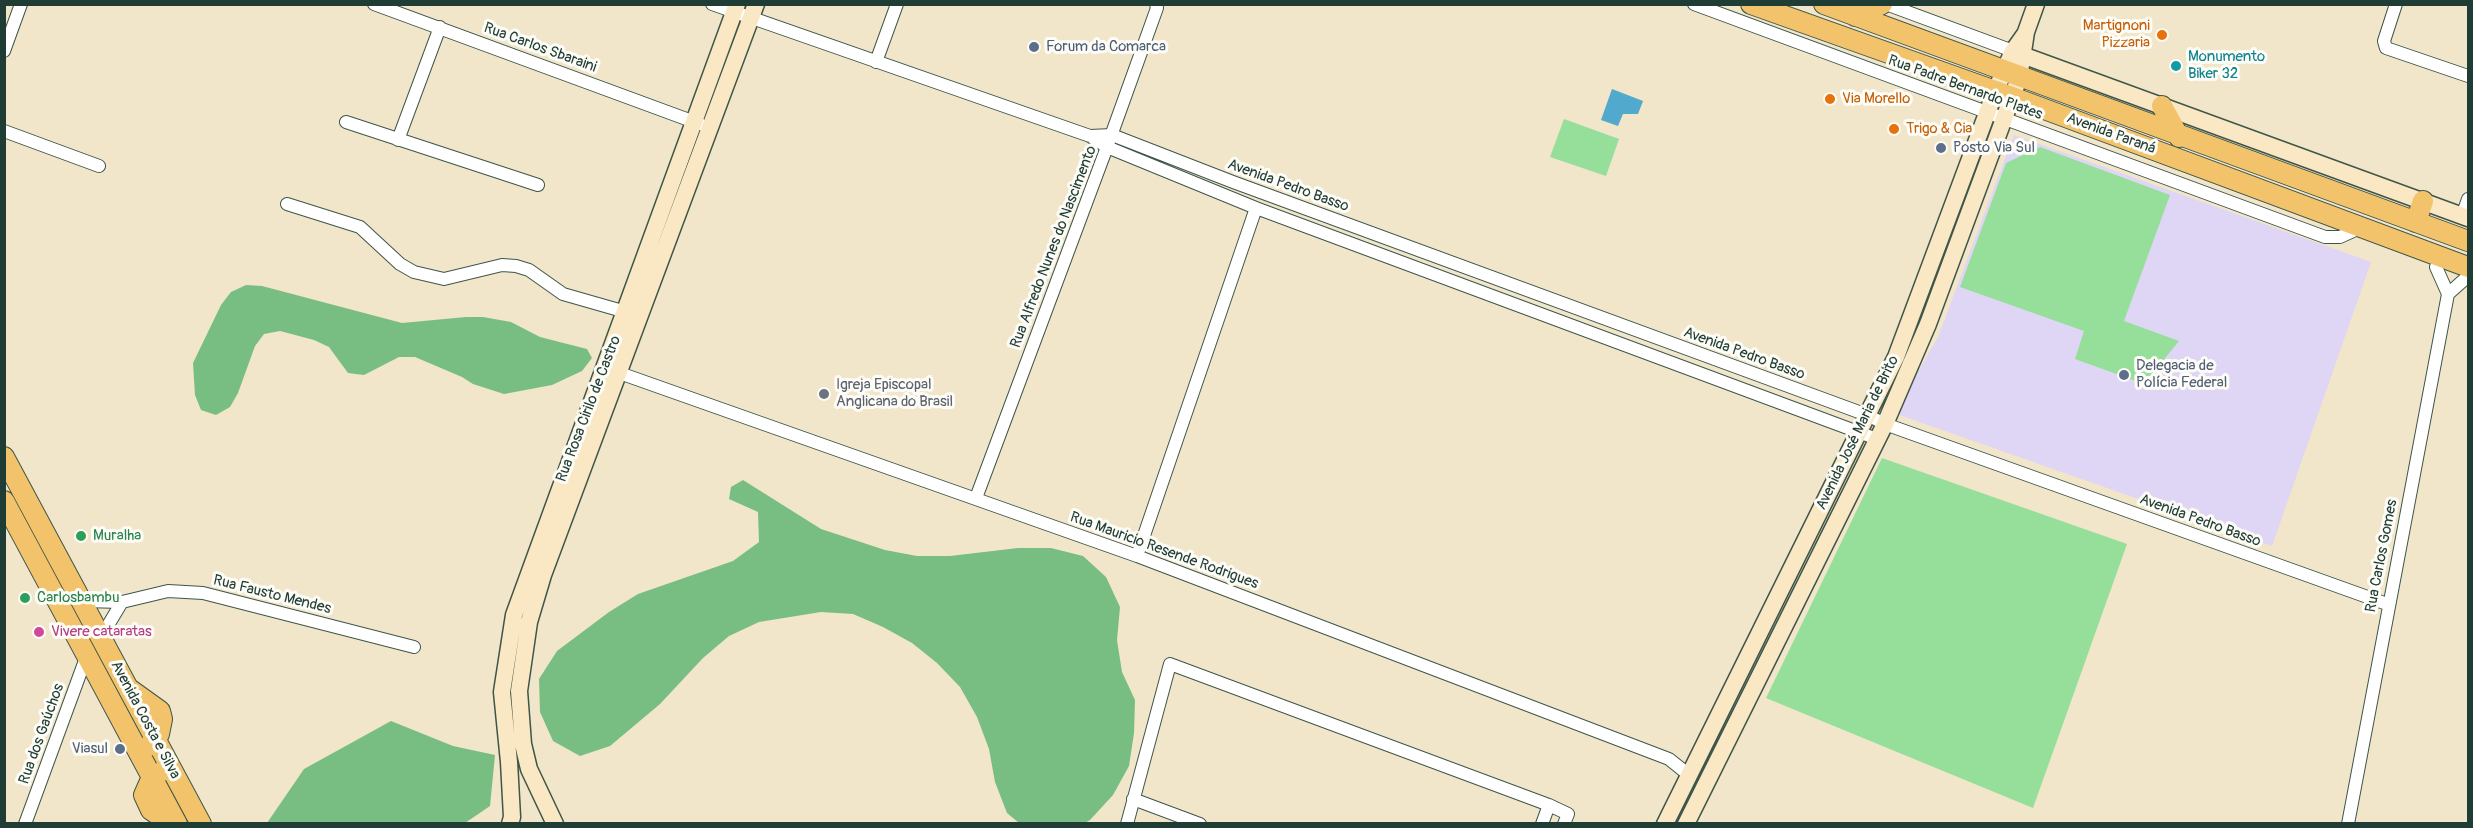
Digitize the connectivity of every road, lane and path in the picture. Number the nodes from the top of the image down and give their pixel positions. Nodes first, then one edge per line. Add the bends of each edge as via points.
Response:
1 (21, 4) edge
2 (374, 4) edge
3 (712, 4) edge
4 (897, 4) edge
5 (1156, 4) edge
6 (1694, 4) edge
7 (1751, 4) edge
8 (1824, 4) edge
9 (1884, 4) edge
10 (2036, 4) edge
11 (2396, 4) edge
12 (735, 8) edge
13 (754, 12) edge
14 (1855, 16) junction
15 (440, 27) junction
16 (4, 51) edge
17 (2018, 53) junction
18 (876, 62) junction
19 (2011, 75) junction
20 (2469, 76) edge
21 (2003, 94) junction
22 (2162, 106) junction
23 (1988, 113) junction
24 (2004, 118) junction
25 (346, 122) dead end
26 (703, 125) junction
27 (4, 131) edge
28 (2179, 137) junction
29 (398, 140) junction
30 (1110, 141) junction
31 (690, 159) junction
32 (99, 166) dead end
33 (538, 184) dead end
34 (2469, 199) edge
35 (2423, 201) junction
36 (287, 204) dead end
37 (1256, 208) junction
38 (2465, 217) edge
39 (2416, 222) junction
40 (2362, 227) junction
41 (2469, 241) edge
42 (2411, 245) junction
43 (1932, 258) junction
44 (2436, 267) junction
45 (1950, 269) junction
46 (2468, 274) edge
47 (2448, 294) junction
48 (626, 312) junction
49 (612, 370) junction
50 (1868, 415) junction
51 (1885, 424) junction
52 (1859, 431) junction
53 (1877, 439) junction
54 (4, 458) edge
55 (975, 498) junction
56 (4, 501) edge
57 (1137, 556) junction
58 (83, 600) junction
59 (122, 602) junction
60 (2387, 604) junction
61 (101, 637) junction
62 (414, 647) dead end
63 (87, 655) junction
64 (510, 691) junction
65 (155, 741) junction
66 (135, 744) junction
67 (1689, 775) junction
68 (152, 777) junction
69 (175, 778) junction
70 (1133, 799) junction
71 (1549, 806) junction
72 (514, 821) edge
73 (26, 824) edge
74 (172, 824) edge
75 (177, 824) edge
76 (201, 824) edge
77 (555, 824) edge
78 (1127, 824) edge
79 (1200, 824) edge
80 (1542, 824) edge
81 (1564, 824) edge
82 (1665, 824) edge
83 (1686, 824) edge
84 (2348, 824) edge

1 - 16 street
2 - 15 street, Rua Carlos Sbaraini
3 - 12 street, Avenida Pedro Basso
4 - 18 street
5 - 30 street, Rua Alfredo Nunes do Nascimento
6 - 23 street, Rua Padre Bernardo Plates
7 - 21 main road, Avenida Paraná
8 - 14 main road, Avenida Paraná
9 - 14 main road
9 - 17 street
10 - 17 main road, Avenida José Maria de Brito
11 - 20 street via 2384,41 2386,48
12 - 13 street, Avenida Pedro Basso
12 - 26 main road
13 - 18 street, Avenida Pedro Basso
13 - 26 main road
14 - 19 main road, Avenida Paraná
15 - 26 street, Rua Carlos Sbaraini
15 - 29 street
17 - 19 main road, Avenida José Maria de Brito
17 - 22 main road
18 - 30 street, Avenida Pedro Basso
19 - 21 main road, Avenida José Maria de Brito
19 - 28 main road, Avenida Paraná
21 - 23 main road, Avenida José Maria de Brito
21 - 24 main road, Avenida José Maria de Brito
21 - 40 main road, Avenida Paraná
22 - 28 main road
22 - 35 main road
23 - 24 street, Rua Padre Bernardo Plates
23 - 43 main road, Avenida José Maria de Brito
24 - 40 street, Rua Padre Bernardo Plates via 2325,237 2340,237
24 - 45 main road, Avenida José Maria de Brito
25 - 29 street
26 - 31 main road
27 - 32 street
28 - 39 main road, Avenida Paraná
29 - 33 street
30 - 37 street, Avenida Pedro Basso
30 - 50 street, Avenida Pedro Basso via 1244,186
30 - 55 street, Rua Alfredo Nunes do Nascimento
31 - 48 main road, Rua Rosa Cirilo de Castro
31 - 49 main road
34 - 38 street
35 - 38 main road
35 - 39 main road
36 - 48 street via 360,227 414,272 444,279 502,265 516,266 529,270 563,294
37 - 52 street, Avenida Pedro Basso
37 - 57 street
39 - 41 main road, Avenida Paraná
40 - 42 main road, Avenida Paraná
42 - 44 main road
42 - 46 main road, Avenida Paraná
43 - 45 main road via 1941,268
43 - 50 main road, Avenida José Maria de Brito via 1896,357
44 - 46 main road
44 - 47 street
45 - 51 main road, Avenida José Maria de Brito
46 - 47 street
47 - 60 street, Rua Carlos Gomes
48 - 49 main road, Rua Rosa Cirilo de Castro
49 - 55 street, Rua Mauricio Resende Rodrigues
49 - 64 main road via 536,572 525,641
50 - 51 street, Avenida Pedro Basso
50 - 52 main road, Avenida José Maria de Brito
51 - 53 main road, Avenida José Maria de Brito
51 - 60 street, Avenida Pedro Basso
52 - 53 street, Avenida Pedro Basso
52 - 67 main road, Avenida José Maria de Brito
53 - 83 main road, Avenida José Maria de Brito
54 - 58 main road, Avenida Costa e Silva
55 - 57 street, Rua Mauricio Resende Rodrigues
56 - 63 main road, Avenida Costa e Silva
57 - 67 street, Rua Mauricio Resende Rodrigues via 1669,759
58 - 59 street, Rua Fausto Mendes
58 - 61 main road, Avenida Costa e Silva
59 - 61 street
59 - 62 street, Rua Fausto Mendes via 168,591 203,593
60 - 84 street, Rua Carlos Gomes
61 - 65 main road, Avenida Costa e Silva via 126,687 160,711 161,727
63 - 66 main road, Avenida Costa e Silva
63 - 73 street, Rua dos Gaúchos
64 - 72 main road
64 - 77 main road via 529,769
65 - 66 main road via 146,747
65 - 69 main road, Avenida Costa e Silva
66 - 68 main road, Avenida Costa e Silva
67 - 82 main road, Avenida José Maria de Brito
68 - 69 main road via 160,772
68 - 74 main road via 144,795 147,803
68 - 75 main road, Avenida Costa e Silva
69 - 76 main road, Avenida Costa e Silva
70 - 71 street via 1170,664
70 - 78 street
70 - 79 street
71 - 80 street
71 - 81 street via 1568,814

